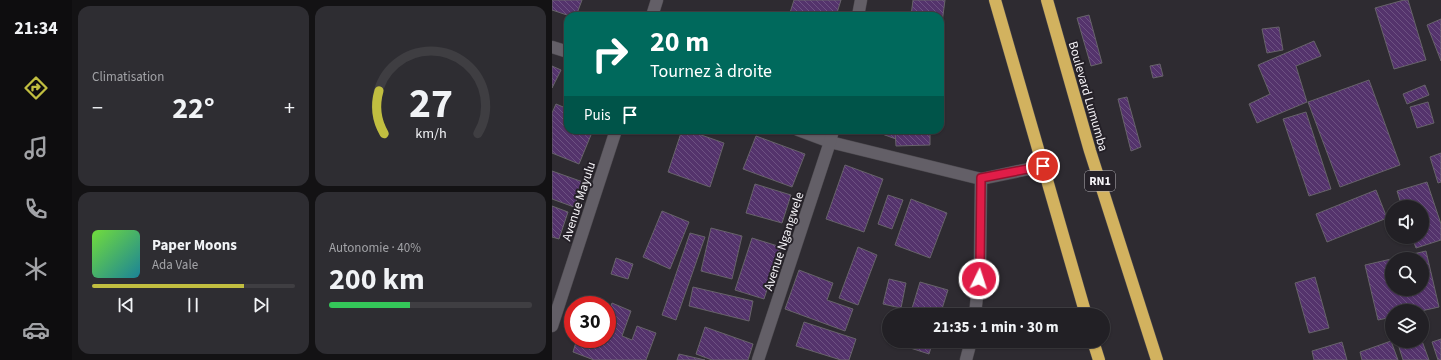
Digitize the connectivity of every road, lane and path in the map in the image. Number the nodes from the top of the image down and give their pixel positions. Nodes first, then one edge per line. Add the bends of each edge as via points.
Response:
1 (657, 0) edge
2 (861, 0) edge
3 (995, 0) edge
4 (1047, 0) edge
5 (653, 12) edge
6 (859, 12) edge
7 (552, 47) edge
8 (564, 51) edge
9 (615, 134) edge
10 (821, 134) edge
11 (832, 136) edge
12 (1043, 166) junction
13 (981, 178) junction
14 (976, 308) edge
15 (1084, 308) edge
16 (552, 326) edge
17 (969, 348) edge
18 (1095, 348) edge
19 (758, 360) edge
20 (966, 360) edge
21 (1099, 360) edge
22 (1157, 360) edge

1 - 5 street
2 - 6 street
3 - 12 highway
4 - 22 highway, Boulevard Lumumba / RN1 via 1090,151
7 - 8 street
9 - 16 street, Avenue Mayulu
10 - 11 street
11 - 13 street
11 - 19 street, Avenue Ngangwele
12 - 13 street
12 - 15 highway
13 - 14 street via 980,267
17 - 20 street
18 - 21 highway

